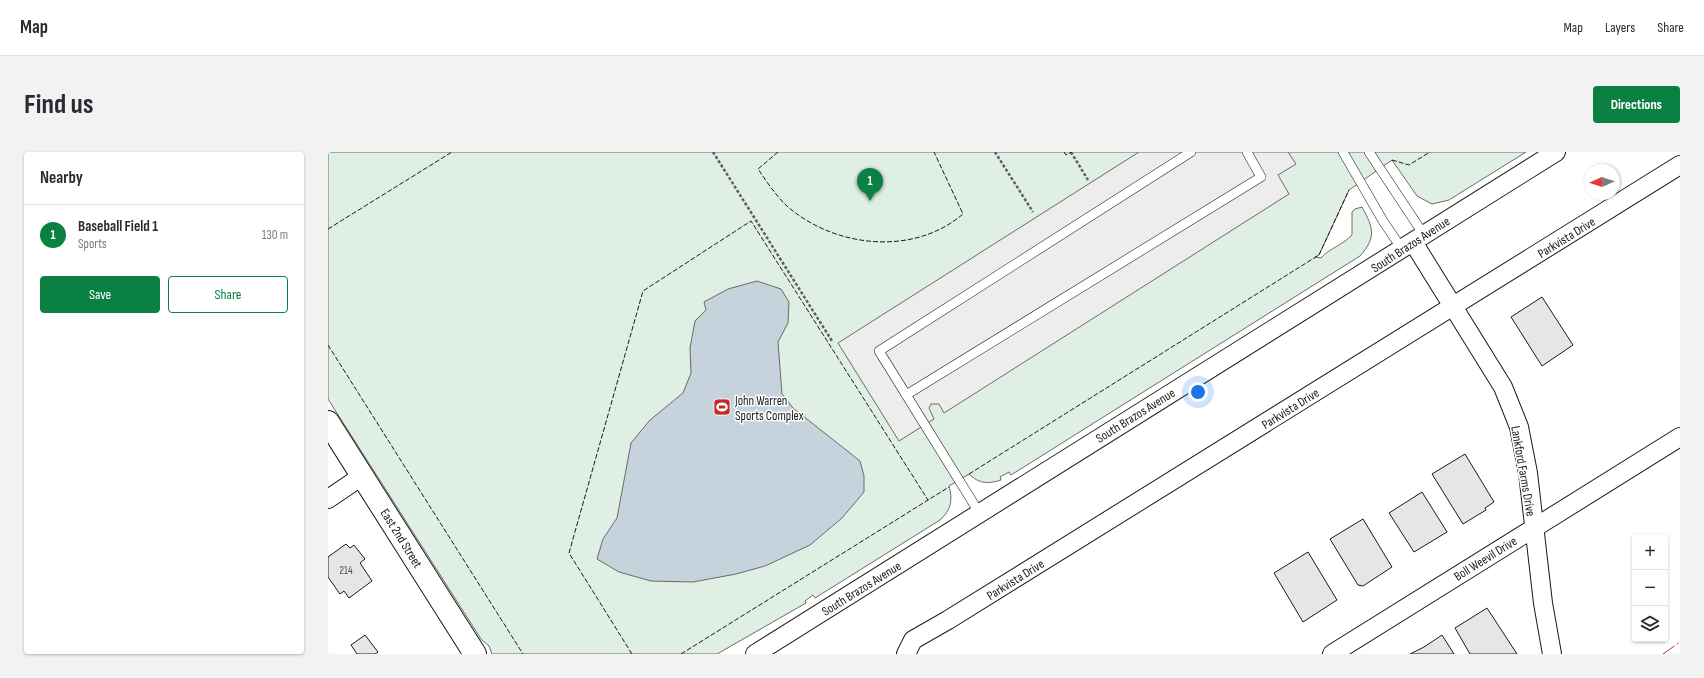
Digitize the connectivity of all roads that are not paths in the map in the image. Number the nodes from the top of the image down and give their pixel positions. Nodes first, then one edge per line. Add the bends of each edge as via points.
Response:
1 (1191, 152) edge
2 (1247, 152) edge
3 (1343, 152) edge
4 (1369, 152) edge
5 (1556, 152) edge
6 (1680, 165) edge
7 (1413, 242) junction
8 (1454, 307) junction
9 (906, 396) junction
10 (328, 422) edge
11 (1680, 437) edge
12 (362, 476) junction
13 (328, 499) edge
14 (980, 514) junction
15 (1534, 528) junction
16 (475, 654) edge
17 (755, 654) edge
18 (906, 654) edge
19 (1332, 654) edge
20 (1552, 654) edge

1 - 9 lane via 879,351
2 - 9 lane via 1261,177
3 - 7 lane via 1383,221
4 - 7 lane
5 - 7 street, South Brazos Avenue
6 - 8 street, Parkvista Drive
7 - 8 street, Lankford Farms Drive
7 - 14 street, South Brazos Avenue
8 - 15 street, Lankford Farms Drive via 1503,387 1519,427 1528,473
8 - 18 street, Parkvista Drive via 913,640
9 - 14 lane
10 - 12 main road, East 2nd Street
11 - 15 street, Boll Weevil Drive
12 - 13 street
12 - 16 main road, East 2nd Street
14 - 17 street, South Brazos Avenue
15 - 19 street, Boll Weevil Drive
15 - 20 street, Lankford Farms Drive

